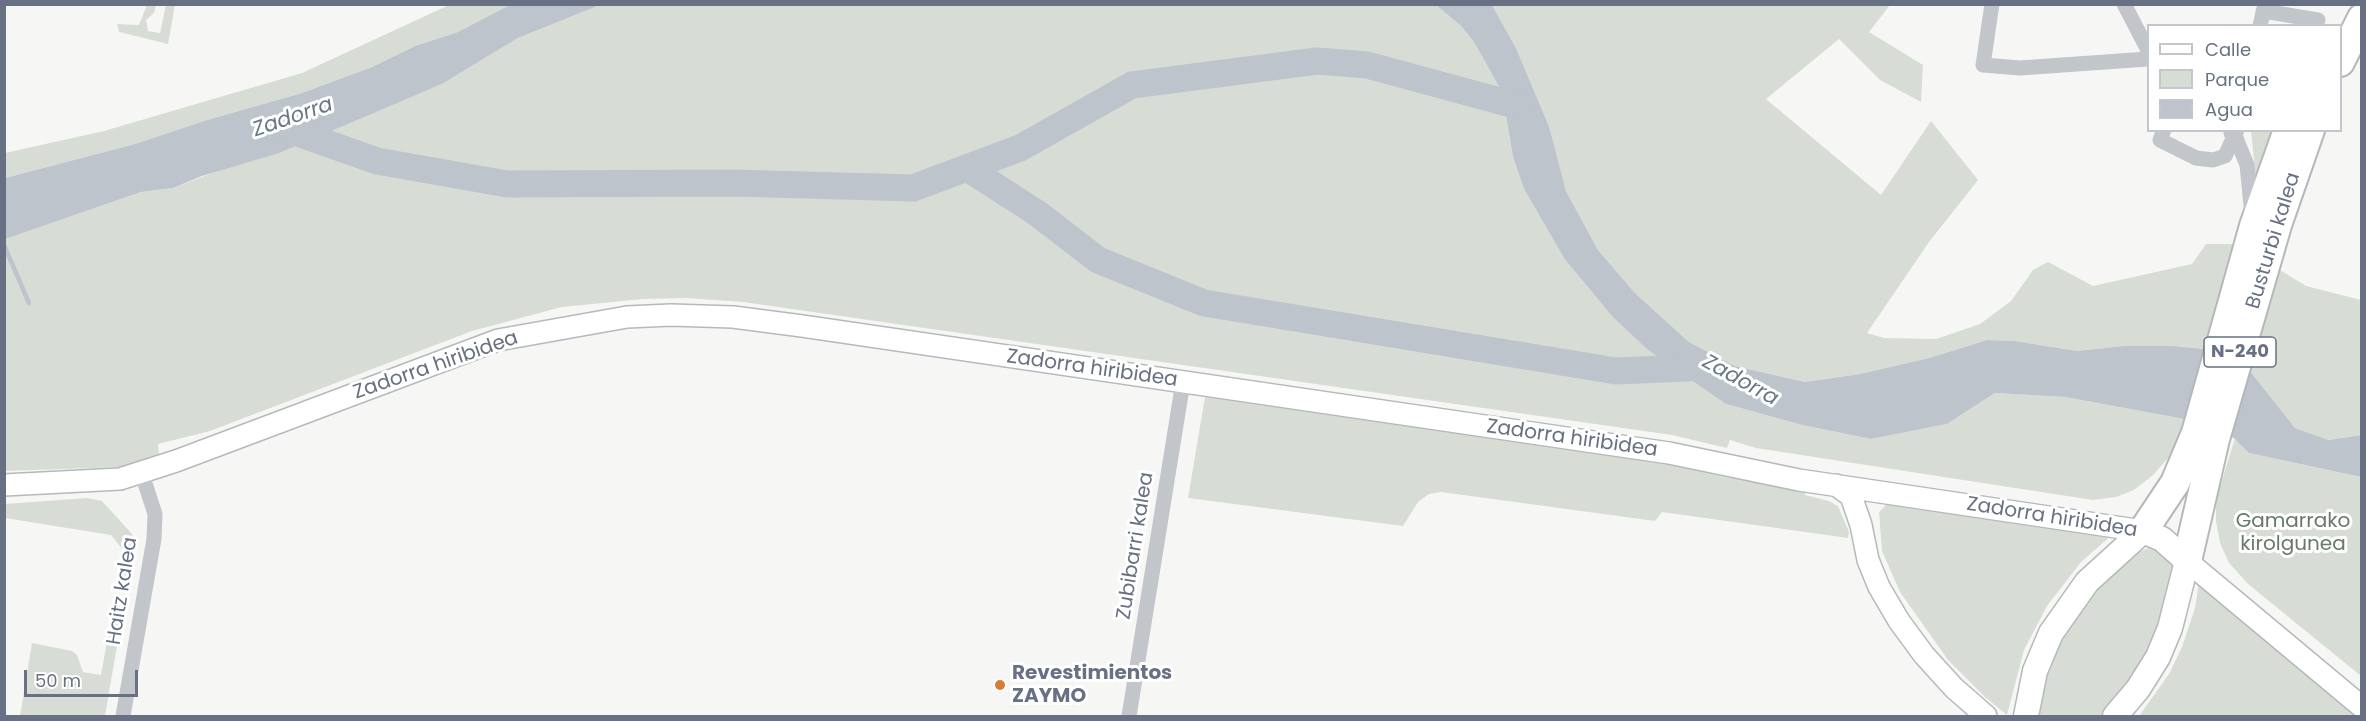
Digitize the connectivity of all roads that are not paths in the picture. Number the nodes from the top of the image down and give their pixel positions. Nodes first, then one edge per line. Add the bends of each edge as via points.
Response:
1 (1992, 4) edge
2 (2124, 4) edge
3 (2349, 4) edge
4 (2263, 14) edge
5 (2361, 18) edge
6 (2328, 23) edge
7 (2147, 48) edge
8 (2342, 58) edge
9 (2147, 59) edge
10 (2163, 132) edge
11 (2287, 132) edge
12 (2309, 132) edge
13 (2234, 133) edge
14 (2253, 226) junction
15 (2254, 264) junction
16 (1183, 382) junction
17 (2206, 436) junction
18 (142, 474) junction
19 (4, 485) edge
20 (1836, 485) junction
21 (1885, 492) junction
22 (1861, 525) junction
23 (2143, 531) junction
24 (2187, 561) junction
25 (2361, 707) edge
26 (123, 717) edge
27 (1129, 717) edge
28 (1986, 717) edge
29 (2025, 717) edge
30 (2115, 717) edge

1 - 9 street via 1983,65 2020,68
2 - 7 street
3 - 6 highway
4 - 6 street
5 - 8 highway
10 - 13 street via 2160,140 2204,159 2225,156
11 - 14 highway, Busturbi kalea / N-240
12 - 15 highway, Busturbi kalea / N-240
13 - 14 street via 2247,165
14 - 15 highway, Busturbi kalea / N-240
15 - 17 highway, Busturbi kalea / N-240
16 - 18 main road, Zadorra hiribidea via 733,317 627,316 498,340
16 - 20 main road, Zadorra hiribidea via 1679,454
16 - 27 street, Zubibarri kalea
17 - 23 highway, Busturbi kalea / N-240
17 - 24 highway, Busturbi kalea / N-240
18 - 19 main road, Zadorra hiribidea via 100,482
18 - 26 street, Haitz kalea via 155,514 154,539
20 - 21 main road, Zadorra hiribidea
20 - 22 main road via 1851,496
21 - 22 main road via 1875,499
21 - 23 main road, Zadorra hiribidea
22 - 28 main road via 1868,560 1899,621 1931,664
23 - 24 main road, Zadorra hiribidea via 2162,539
23 - 29 main road via 2086,582 2051,633 2036,671
24 - 25 main road
24 - 30 main road via 2170,628 2158,657

